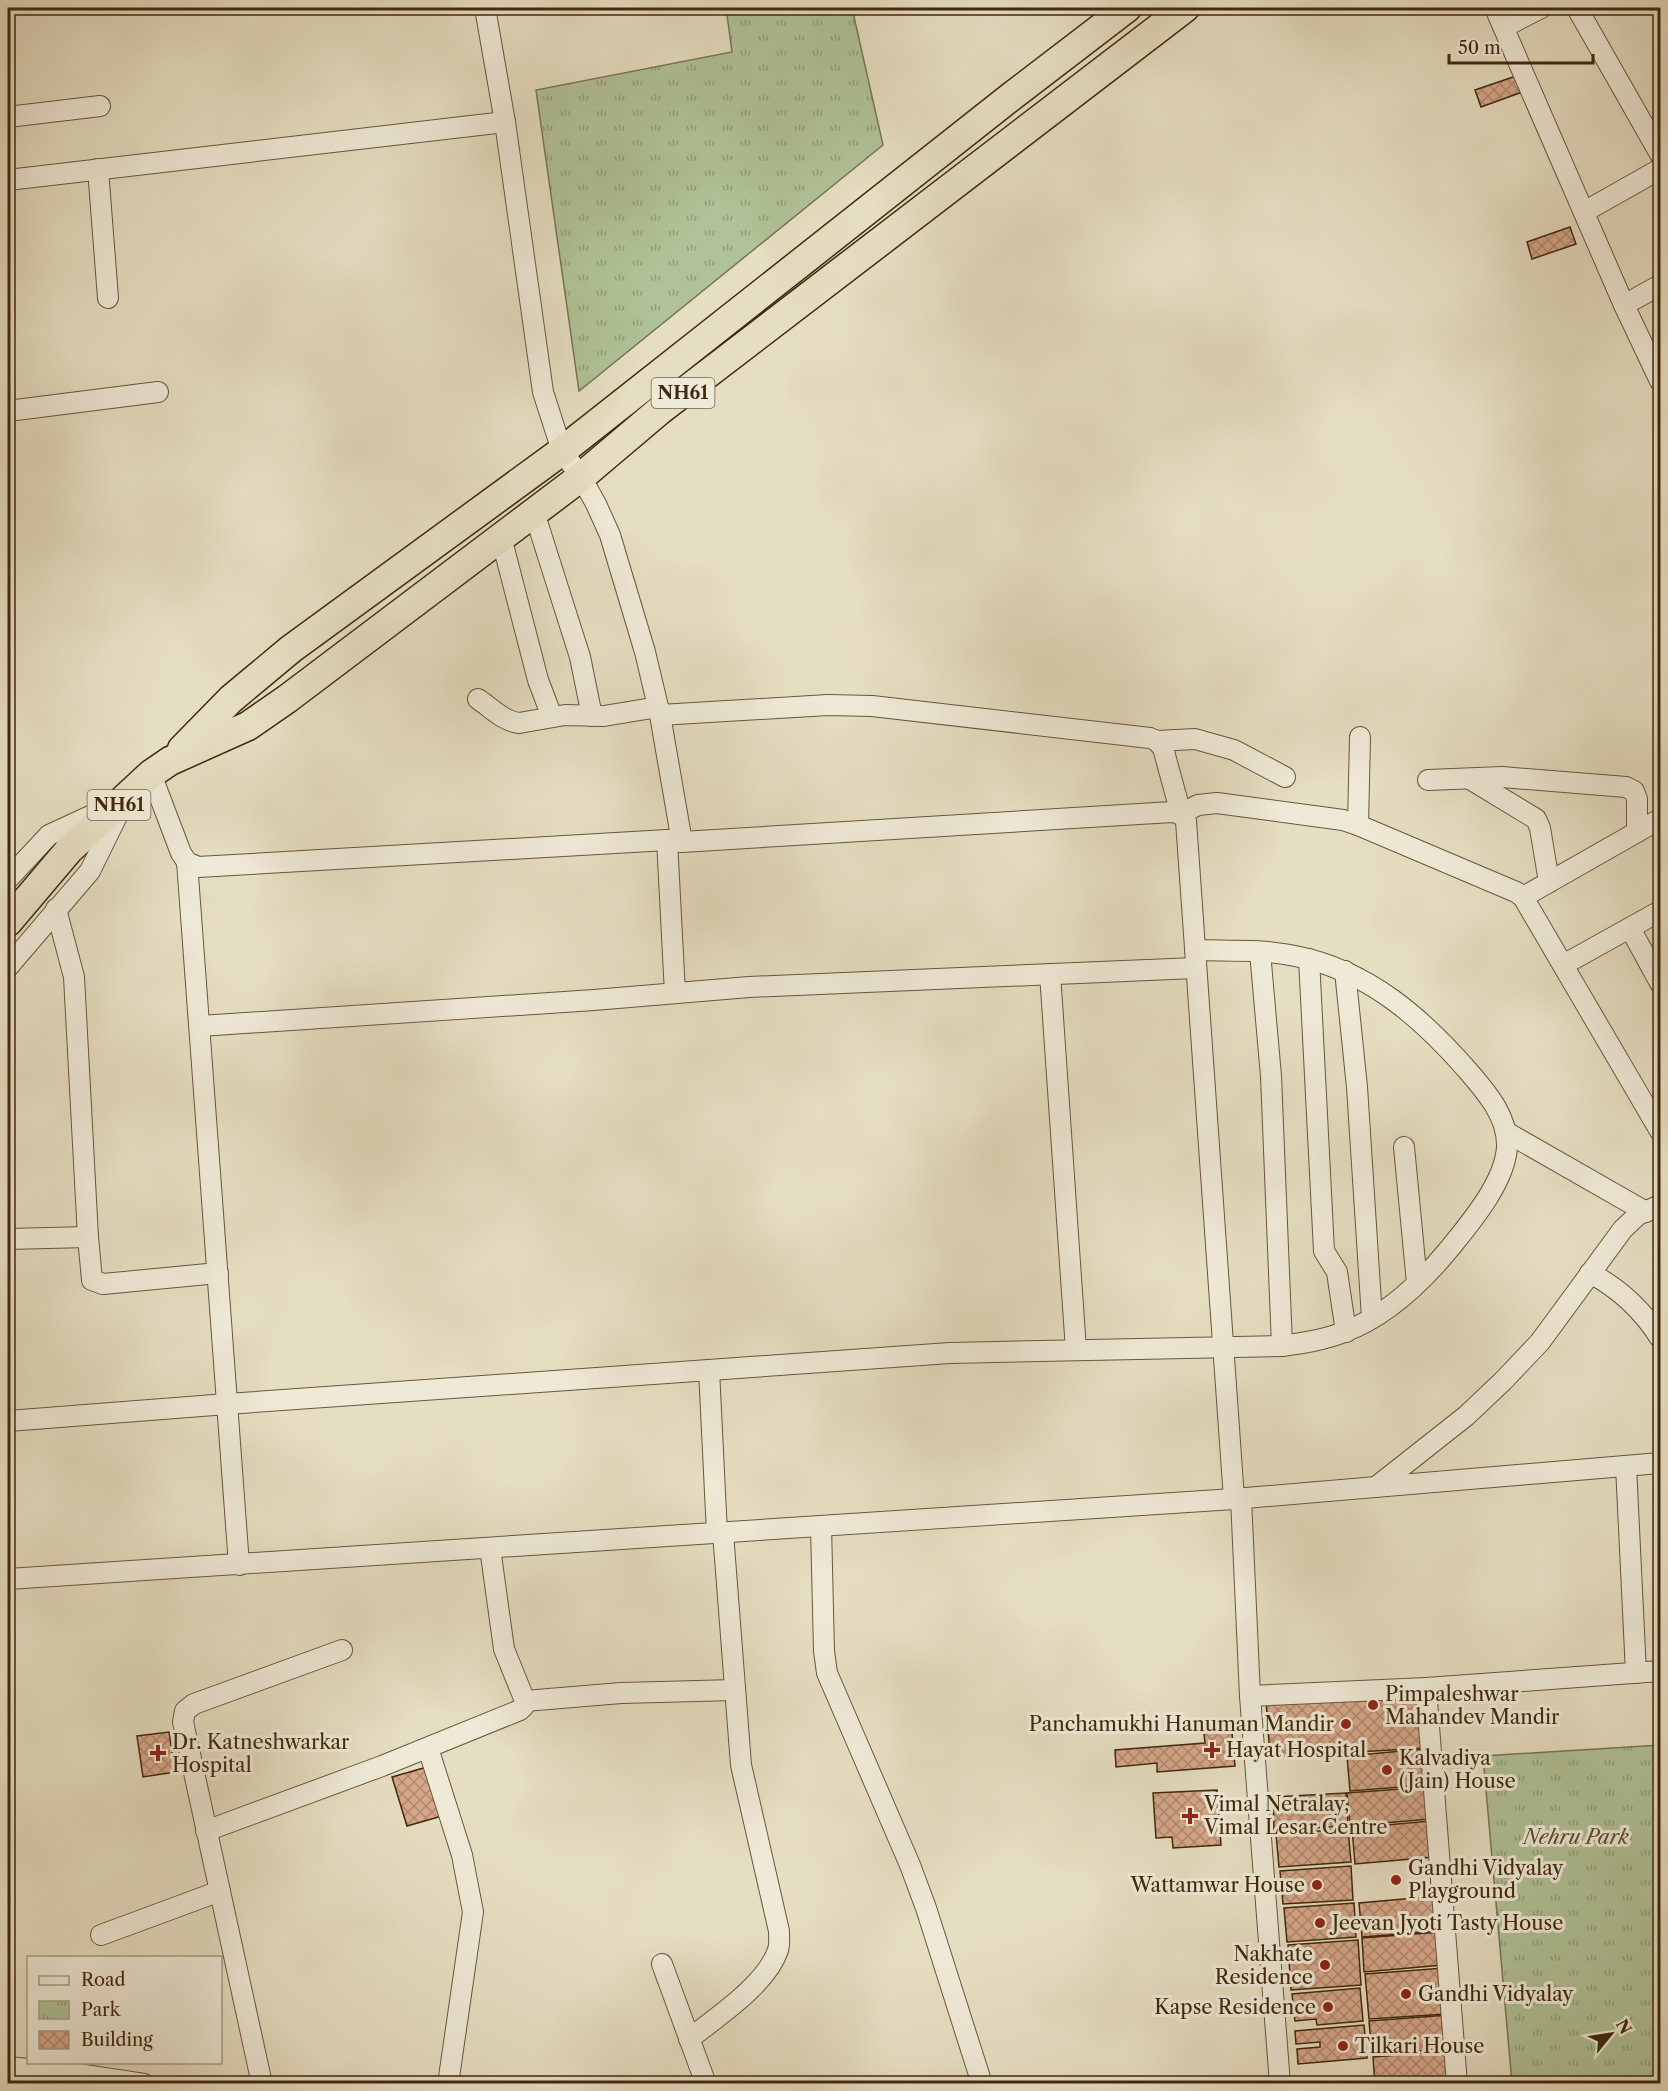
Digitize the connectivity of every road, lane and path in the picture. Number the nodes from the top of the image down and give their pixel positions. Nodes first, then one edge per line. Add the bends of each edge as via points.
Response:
1 (485, 8) edge
2 (1127, 8) edge
3 (1185, 8) edge
4 (1495, 8) edge
5 (1541, 8) edge
6 (1577, 8) edge
7 (1504, 27) junction
8 (100, 106) dead end
9 (8, 117) edge
10 (505, 122) junction
11 (1660, 154) edge
12 (98, 169) junction
13 (1660, 170) edge
14 (8, 180) edge
15 (1584, 212) junction
16 (1660, 285) edge
17 (108, 298) dead end
18 (1624, 305) junction
19 (1659, 374) edge
20 (158, 392) dead end
21 (8, 411) edge
22 (562, 451) junction
23 (581, 477) junction
24 (534, 512) junction
25 (501, 537) junction
26 (478, 699) dead end
27 (659, 711) junction
28 (592, 716) junction
29 (552, 717) junction
30 (1360, 737) dead end
31 (1157, 741) junction
32 (160, 767) junction
33 (1285, 777) dead end
34 (1470, 779) junction
35 (1428, 780) dead end
36 (125, 800) junction
37 (1181, 814) junction
38 (1660, 819) edge
39 (1358, 825) junction
40 (1637, 832) junction
41 (675, 841) junction
42 (187, 862) junction
43 (8, 879) edge
44 (1549, 882) junction
45 (1523, 897) junction
46 (56, 909) junction
47 (1660, 911) edge
48 (8, 922) edge
49 (1630, 928) junction
50 (1260, 952) junction
51 (1195, 959) junction
52 (1309, 959) junction
53 (1563, 964) junction
54 (8, 967) edge
55 (1345, 971) junction
56 (1050, 974) junction
57 (1660, 983) edge
58 (675, 993) junction
59 (200, 1026) junction
60 (1657, 1117) edge
61 (1506, 1132) junction
62 (1404, 1147) dead end
63 (1653, 1209) edge
64 (88, 1237) junction
65 (8, 1239) edge
66 (1590, 1273) junction
67 (218, 1274) junction
68 (1417, 1283) junction
69 (1372, 1318) junction
70 (1346, 1332) junction
71 (1660, 1338) edge
72 (1282, 1346) junction
73 (1224, 1347) junction
74 (1076, 1350) junction
75 (709, 1370) junction
76 (227, 1404) junction
77 (8, 1421) edge
78 (1660, 1463) edge
79 (1626, 1466) junction
80 (1376, 1487) junction
81 (1238, 1499) junction
82 (821, 1526) junction
83 (720, 1533) junction
84 (490, 1548) junction
85 (239, 1565) junction
86 (8, 1579) edge
87 (342, 1650) dead end
88 (1660, 1671) edge
89 (1636, 1673) junction
90 (1426, 1688) junction
91 (735, 1689) junction
92 (1250, 1696) junction
93 (525, 1701) junction
94 (429, 1748) junction
95 (206, 1831) junction
96 (220, 1891) junction
97 (101, 1935) dead end
98 (662, 1964) dead end
99 (689, 2040) junction
100 (8, 2067) edge
101 (144, 2084) edge
102 (262, 2084) edge
103 (448, 2084) edge
104 (706, 2084) edge
105 (982, 2084) edge
106 (1280, 2084) edge
107 (1457, 2084) edge

1 - 10 street
2 - 22 highway, NH61
3 - 23 highway, NH61 via 659,411
4 - 7 street
5 - 7 street
6 - 11 street
7 - 15 street
8 - 9 street
10 - 12 street
10 - 22 street via 543,392
12 - 14 street
12 - 17 street
13 - 15 street
15 - 18 street
16 - 18 street
18 - 19 street
20 - 21 street
22 - 23 street
22 - 32 highway, NH61 via 291,650 231,699
23 - 24 highway, NH61
23 - 27 street via 610,535
24 - 25 highway, NH61
24 - 28 street via 580,657
25 - 29 street via 538,680
25 - 32 highway, NH61 via 248,726
26 - 29 street via 512,722
27 - 28 street
27 - 31 street via 872,706
27 - 41 street
28 - 29 street
30 - 39 street
31 - 33 street via 1196,739 1234,750
31 - 37 street via 1163,748
32 - 36 highway, NH61
32 - 42 street via 181,854
34 - 35 street
34 - 40 street via 1502,777 1626,787 1634,791 1637,799
34 - 44 street via 1536,819
36 - 43 street via 49,835
36 - 46 street via 90,871
36 - 48 highway, NH61 via 69,850
37 - 39 street via 1198,805 1217,803
37 - 41 street
37 - 51 street via 1186,821
38 - 40 street
39 - 45 street
40 - 44 street
41 - 42 street via 198,867
41 - 58 street
42 - 59 street
44 - 45 street
45 - 53 street
46 - 54 street
46 - 64 street via 74,977
47 - 49 street
49 - 53 street
49 - 57 street
50 - 51 street
50 - 52 street
50 - 72 street via 1271,1076
51 - 56 street
51 - 73 street
52 - 55 street
52 - 70 street via 1324,1251 1337,1272
53 - 60 street
55 - 61 street via 1394,999 1450,1050 1485,1092
55 - 69 street
56 - 58 street
56 - 74 street
58 - 59 street
59 - 67 street
61 - 63 street
61 - 68 street via 1507,1150 1497,1180 1473,1219
62 - 68 street
63 - 66 street via 1638,1215 1623,1229
64 - 65 street
64 - 67 street via 91,1276 98,1284
66 - 71 street via 1635,1304
66 - 80 street via 1540,1342 1503,1381 1466,1416
67 - 76 street
68 - 69 street
69 - 70 street
70 - 72 street
72 - 73 street
73 - 74 street
73 - 81 street
74 - 75 street via 950,1353
75 - 76 street
75 - 83 street
76 - 77 street
76 - 85 street
78 - 79 street
79 - 80 street
79 - 89 street
80 - 81 street
81 - 82 street
81 - 92 street
82 - 83 street
82 - 105 street via 827,1673 910,1865
83 - 84 street
83 - 91 street
84 - 85 street
84 - 93 street via 504,1649
85 - 86 street
87 - 95 street via 194,1704 185,1711 183,1722
88 - 89 street
89 - 90 street
90 - 92 street
90 - 107 street
91 - 93 street
91 - 99 street via 741,1765 779,1931 779,1948 770,1966 745,1995
92 - 106 street
93 - 94 street via 520,1710
94 - 95 street
94 - 103 street via 462,1855 473,1912
95 - 96 street
96 - 97 street
96 - 102 street
98 - 99 street
99 - 104 street
100 - 101 street

